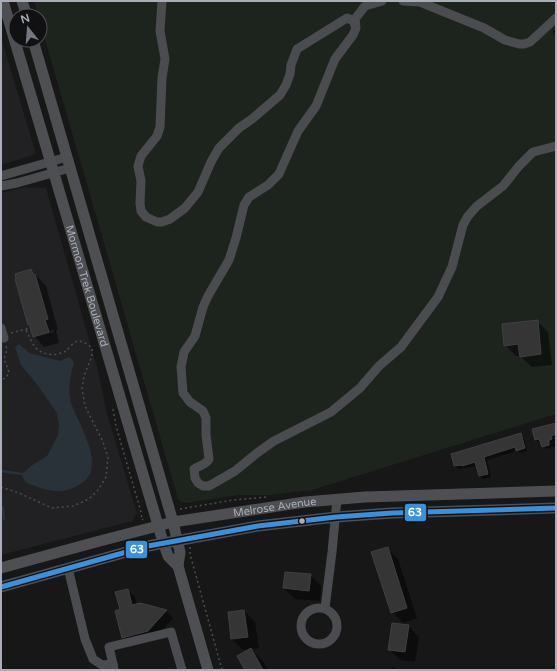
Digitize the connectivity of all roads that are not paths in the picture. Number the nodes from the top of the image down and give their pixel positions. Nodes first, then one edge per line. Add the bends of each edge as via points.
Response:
1 (4, 1) edge
2 (162, 1) edge
3 (382, 1) edge
4 (403, 1) edge
5 (556, 18) edge
6 (356, 28) junction
7 (36, 48) edge
8 (556, 146) edge
9 (69, 162) junction
10 (53, 167) junction
11 (1, 176) edge
12 (1, 186) edge
13 (556, 491) edge
14 (337, 499) junction
15 (556, 508) edge
16 (336, 516) junction
17 (173, 522) junction
18 (158, 526) junction
19 (178, 539) junction
20 (163, 542) junction
21 (178, 566) junction
22 (1, 568) edge
23 (68, 568) junction
24 (1, 587) edge
25 (325, 608) junction
26 (114, 667) edge
27 (204, 669) edge
28 (182, 670) edge

1 - 10 main road, Mormon Trek Boulevard
2 - 6 street via 160,31 165,59 160,127 157,136 141,156 138,166 142,191 141,211 151,221 157,222 170,220 186,208 198,192 219,148 280,95 286,85 290,65 297,49 347,18 354,22
3 - 6 street via 365,6 355,19
4 - 5 street via 420,2 519,44 530,42
6 - 8 street via 335,59 316,106 298,131 280,174 249,197 244,205 229,260 208,296 195,336 184,352 181,367 182,393 203,411 206,418 209,459 198,466 193,474 203,486 209,486 235,471 274,441 331,412 360,388 379,366 401,347 438,297 452,267 462,225 468,216 503,186 533,152
7 - 9 main road, Mormon Trek Boulevard
9 - 10 street
9 - 17 main road, Mormon Trek Boulevard
10 - 11 street
10 - 12 street
10 - 18 main road, Mormon Trek Boulevard
13 - 14 main road, Melrose Avenue
14 - 16 street
14 - 17 main road, Melrose Avenue
15 - 16 main road, Melrose Avenue
16 - 19 main road, Melrose Avenue
16 - 25 street
17 - 18 main road, Melrose Avenue
17 - 19 main road, Mormon Trek Boulevard
18 - 20 main road, Mormon Trek Boulevard
18 - 22 main road, Melrose Avenue
19 - 20 main road, Melrose Avenue
19 - 21 main road, Mormon Trek Boulevard
20 - 21 main road, Mormon Trek Boulevard via 168,556
20 - 23 main road, Melrose Avenue
21 - 27 main road, Mormon Trek Boulevard
23 - 24 main road, Melrose Avenue
23 - 26 street via 85,639 93,659 102,665
25 - 25 street via 311,609 304,614 300,624 303,635 314,644 328,642 337,629 336,619
26 - 28 street via 109,647 171,632

